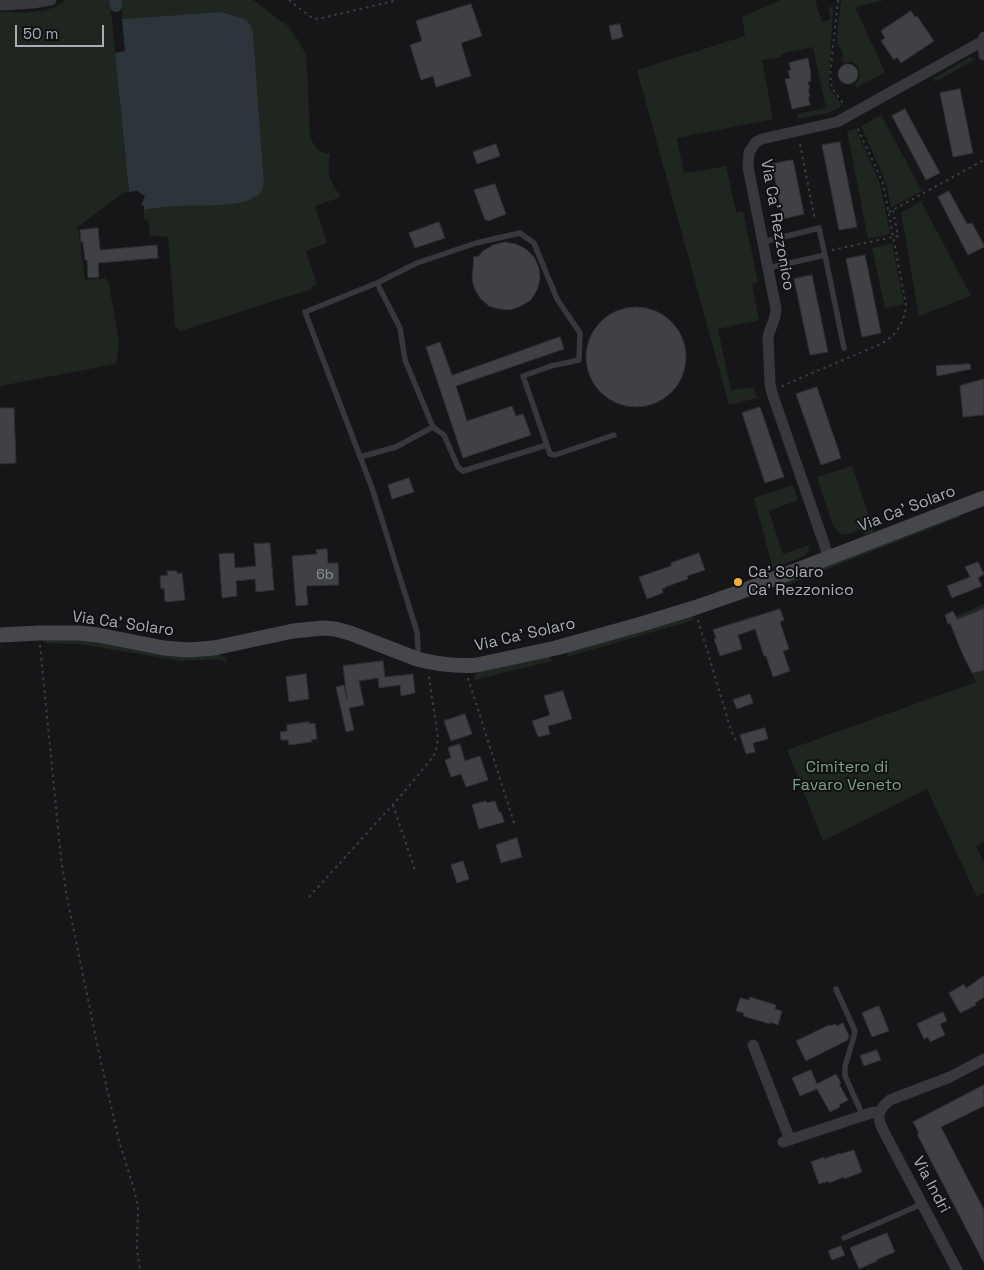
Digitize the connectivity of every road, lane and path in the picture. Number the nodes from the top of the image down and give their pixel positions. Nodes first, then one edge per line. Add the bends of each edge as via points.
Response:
1 (51, 0) edge
2 (289, 0) edge
3 (398, 0) edge
4 (838, 0) edge
5 (0, 5) edge
6 (983, 38) edge
7 (984, 55) edge
8 (851, 115) junction
9 (800, 144) dead end
10 (984, 160) edge
11 (893, 210) junction
12 (888, 212) junction
13 (817, 229) junction
14 (893, 237) junction
15 (763, 242) junction
16 (832, 250) dead end
17 (825, 255) junction
18 (768, 268) junction
19 (377, 284) junction
20 (844, 348) dead end
21 (780, 390) dead end
22 (433, 427) junction
23 (614, 435) dead end
24 (547, 445) junction
25 (360, 457) junction
26 (984, 498) edge
27 (829, 558) junction
28 (694, 608) junction
29 (39, 633) junction
30 (0, 635) edge
31 (422, 660) junction
32 (464, 666) junction
33 (736, 741) dead end
34 (393, 805) junction
35 (515, 826) dead end
36 (415, 870) dead end
37 (309, 897) dead end
38 (836, 989) dead end
39 (752, 1045) dead end
40 (984, 1059) edge
41 (879, 1114) junction
42 (863, 1116) junction
43 (922, 1204) junction
44 (844, 1238) dead end
45 (140, 1270) edge
46 (958, 1270) edge

1 - 5 street
2 - 3 path via 318,19
4 - 8 path via 830,75 832,88
6 - 7 street
6 - 8 street, Via Ca' Rezzonico
8 - 12 path via 880,175
8 - 15 street, Via Ca' Rezzonico via 832,124 769,136 752,147 747,159
9 - 13 path
10 - 11 path
11 - 12 path
11 - 14 path via 898,236
12 - 14 path
13 - 15 lane
13 - 17 lane
14 - 16 path
14 - 21 path via 906,305 896,333 883,343 784,385
15 - 18 street, Via Ca' Rezzonico
17 - 18 lane
17 - 20 lane
18 - 27 street, Via Ca' Rezzonico via 776,309 768,337 770,384
19 - 22 lane via 400,328 406,360
19 - 24 lane via 417,263 476,243 520,233 534,243 557,299 580,333 579,360 523,376
19 - 25 lane via 304,312
22 - 24 lane via 444,435 458,467 463,471
22 - 25 lane via 396,447
23 - 24 lane via 555,455 550,454
25 - 31 lane via 417,632
26 - 27 street, Via Ca' Solaro
27 - 28 street, Via Ca' Solaro
28 - 32 street, Via Ca' Solaro via 556,648
28 - 33 path
29 - 30 street, Via Ca' Solaro
29 - 31 street, Via Ca' Solaro via 98,635 188,650 323,628 350,633
29 - 45 path via 66,897 119,1141 138,1207
31 - 32 street, Via Ca' Solaro
31 - 34 path via 438,745 433,757
32 - 35 path
34 - 36 path
34 - 37 path
38 - 42 lane via 855,1031 845,1066
39 - 42 street via 787,1141
40 - 41 street via 950,1077 890,1100 882,1106
41 - 42 street via 874,1112
41 - 43 street, Via Indri via 883,1130
43 - 44 lane
43 - 46 street, Via Indri

